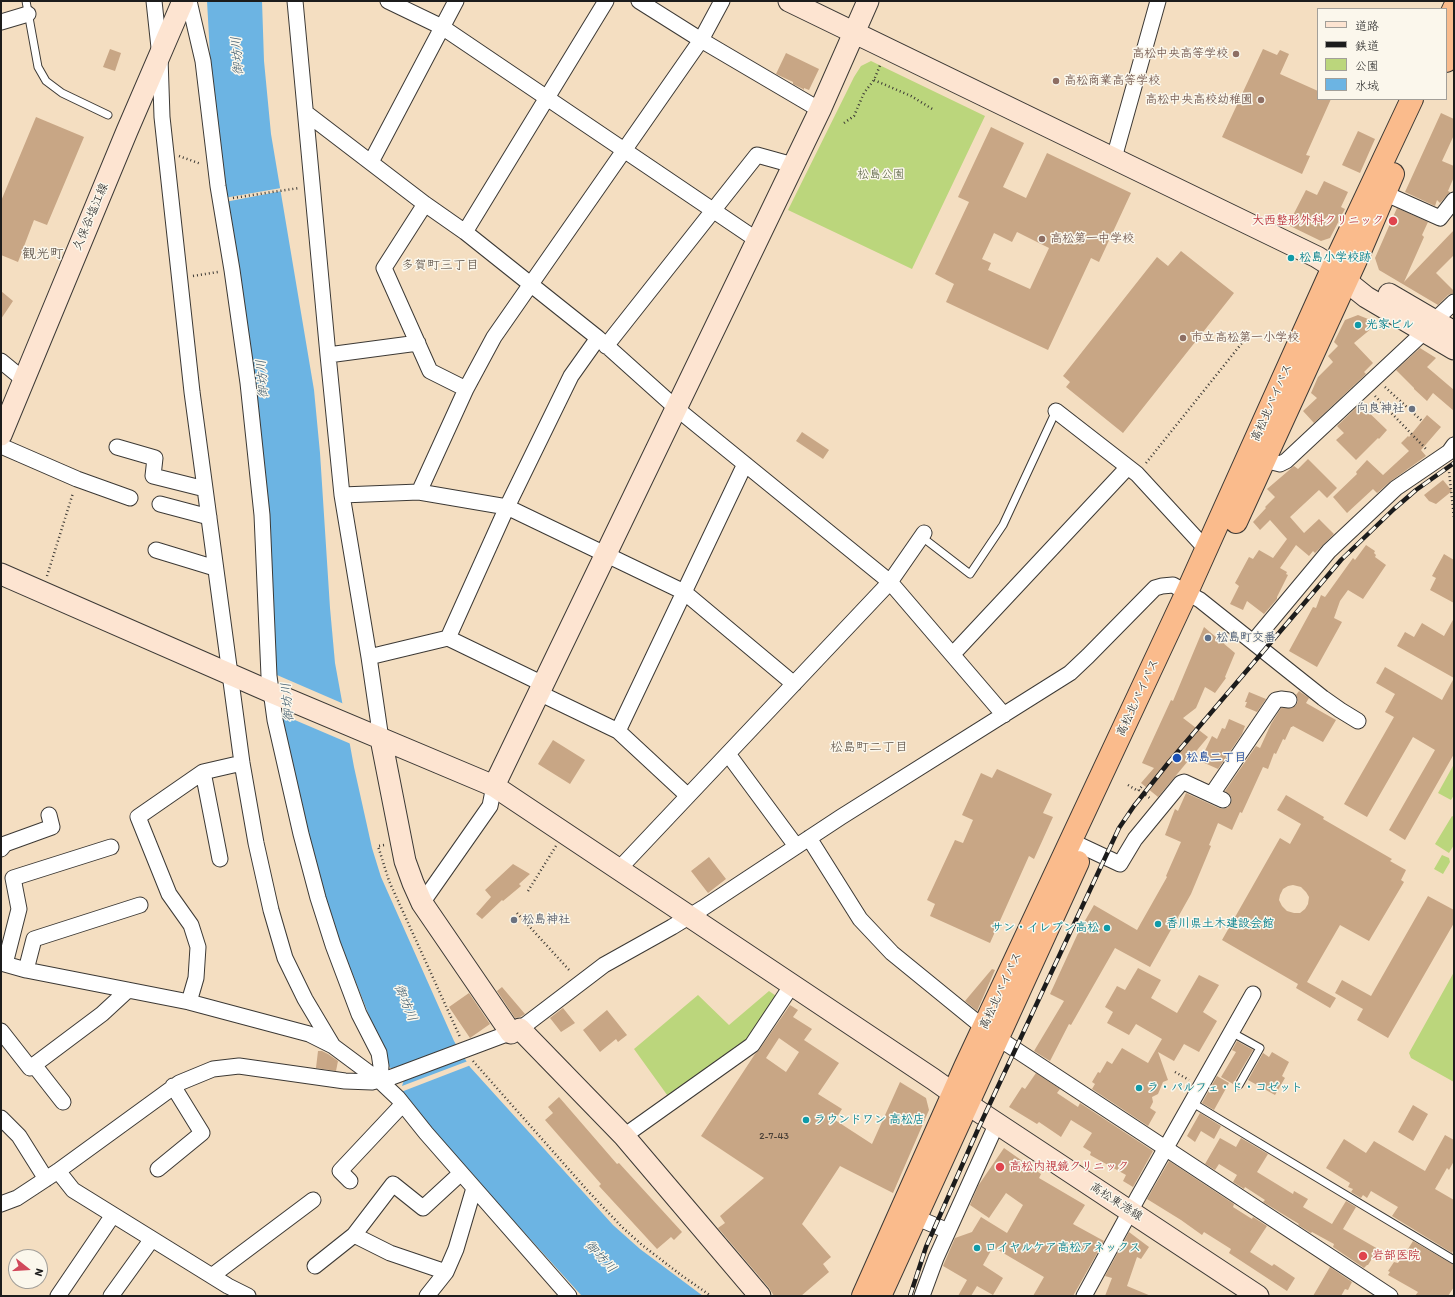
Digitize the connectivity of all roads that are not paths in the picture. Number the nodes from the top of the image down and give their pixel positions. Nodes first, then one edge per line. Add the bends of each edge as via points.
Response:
1 (154, 1) edge
2 (183, 1) edge
3 (189, 1) edge
4 (295, 1) edge
5 (388, 1) edge
6 (456, 1) edge
7 (606, 1) edge
8 (639, 1) edge
9 (722, 1) edge
10 (789, 1) edge
11 (868, 1) edge
12 (1158, 1) edge
13 (27, 8) edge
14 (1454, 8) edge
15 (1, 22) edge
16 (1447, 24) edge
17 (442, 27) junction
18 (855, 33) junction
19 (701, 40) junction
20 (1454, 44) edge
21 (160, 57) junction
22 (1447, 59) edge
23 (547, 98) junction
24 (1412, 100) edge
25 (1428, 100) edge
26 (820, 110) junction
27 (306, 113) junction
28 (108, 115) dead end
29 (624, 151) junction
30 (1114, 158) junction
31 (371, 162) junction
32 (793, 165) junction
33 (1384, 193) junction
34 (1454, 200) edge
35 (425, 204) junction
36 (713, 211) junction
37 (465, 232) junction
38 (757, 240) junction
39 (1343, 273) junction
40 (531, 285) junction
41 (1454, 302) edge
42 (1430, 326) junction
43 (1454, 332) edge
44 (602, 342) junction
45 (418, 343) junction
46 (1454, 349) edge
47 (328, 355) junction
48 (1, 361) edge
49 (24, 380) junction
50 (466, 390) junction
51 (676, 408) junction
52 (1056, 411) joint
53 (1, 435) edge
54 (1454, 445) edge
55 (1, 446) edge
56 (117, 447) dead end
57 (1264, 460) junction
58 (745, 464) junction
59 (1132, 471) junction
60 (205, 489) junction
61 (418, 492) junction
62 (342, 495) junction
63 (130, 498) dead end
64 (160, 504) dead end
65 (507, 507) junction
66 (209, 517) junction
67 (923, 535) joint
68 (1206, 549) junction
69 (156, 550) dead end
70 (606, 554) junction
71 (215, 568) junction
72 (1, 574) edge
73 (890, 582) junction
74 (684, 592) junction
75 (1194, 596) junction
76 (448, 638) junction
77 (1253, 642) junction
78 (953, 654) junction
79 (369, 657) junction
80 (231, 675) junction
81 (794, 684) junction
82 (541, 688) junction
83 (272, 693) junction
84 (1289, 700) dead end
85 (1004, 715) junction
86 (1358, 721) dead end
87 (618, 731) junction
88 (381, 739) junction
89 (728, 754) junction
90 (242, 763) junction
91 (203, 772) junction
92 (494, 786) junction
93 (688, 796) junction
94 (48, 815) dead end
95 (809, 838) junction
96 (1078, 844) junction
97 (796, 846) junction
98 (111, 847) dead end
99 (1, 849) edge
100 (220, 859) dead end
101 (618, 870) junction
102 (422, 903) junction
103 (140, 905) dead end
104 (688, 916) junction
105 (3, 963) edge
106 (26, 970) junction
107 (792, 985) junction
108 (128, 990) junction
109 (1253, 994) dead end
110 (190, 1002) junction
111 (1, 1031) edge
112 (516, 1031) junction
113 (1231, 1032) junction
114 (991, 1033) junction
115 (333, 1046) junction
116 (34, 1065) junction
117 (386, 1079) junction
118 (1239, 1085) dead end
119 (173, 1086) junction
120 (961, 1099) junction
121 (63, 1102) dead end
122 (1191, 1102) junction
123 (402, 1105) junction
124 (1, 1118) edge
125 (997, 1123) junction
126 (624, 1136) junction
127 (1166, 1148) junction
128 (158, 1169) dead end
129 (461, 1173) junction
130 (52, 1175) junction
131 (350, 1181) dead end
132 (474, 1188) junction
133 (313, 1200) dead end
134 (1, 1204) edge
135 (1130, 1211) junction
136 (909, 1214) junction
137 (113, 1215) junction
138 (948, 1231) junction
139 (354, 1235) junction
140 (152, 1239) junction
141 (1454, 1260) edge
142 (315, 1266) dead end
143 (446, 1272) junction
144 (213, 1275) junction
145 (227, 1291) edge
146 (1381, 1293) edge
147 (58, 1296) edge
148 (111, 1296) edge
149 (248, 1296) edge
150 (427, 1296) edge
151 (569, 1296) edge
152 (760, 1296) edge
153 (863, 1296) edge
154 (880, 1296) edge
155 (922, 1296) edge
156 (1084, 1296) edge
157 (1258, 1296) edge

1 - 21 street
2 - 21 street, 久保谷塩江線
3 - 83 street via 203,61 220,201 248,383 262,515 268,668
4 - 27 street
5 - 17 street
6 - 17 street
7 - 23 street
8 - 19 street
9 - 19 street
10 - 18 street
11 - 18 street
12 - 30 street
13 - 15 street
13 - 28 lane via 38,67 46,81 62,93
14 - 16 highway
17 - 23 street
17 - 31 street
18 - 26 street
18 - 30 street
19 - 26 street
19 - 29 street
20 - 22 highway
21 - 49 street, 久保谷塩江線
21 - 60 street via 162,117
23 - 29 street
23 - 37 street
24 - 39 highway, 高松北バイパス
25 - 33 highway, 高松北バイパス
26 - 32 street
27 - 31 street
27 - 47 street
29 - 36 street
29 - 40 street
30 - 39 street via 1318,257
31 - 35 street
32 - 36 street via 757,155
32 - 38 street
33 - 34 street via 1440,218
33 - 39 highway, 高松北バイパス
35 - 37 street
35 - 45 street via 384,268
36 - 38 street
36 - 44 street
37 - 40 street
38 - 51 street
39 - 42 street
39 - 57 highway, 高松北バイパス
39 - 68 highway, 高松北バイパス
40 - 44 street
40 - 50 street via 494,337
41 - 42 street
42 - 43 street
42 - 46 street
42 - 57 street via 1286,461 1280,464
44 - 51 street
44 - 65 street via 571,376
45 - 47 street
45 - 50 street via 430,371
47 - 62 street
48 - 49 street
49 - 53 street, 久保谷塩江線
50 - 61 street
51 - 58 street
51 - 70 street
52 - 59 street
52 - 67 lane via 1003,525 970,574
54 - 77 street via 1449,452 1396,488 1329,551
55 - 63 street via 77,479
56 - 60 street via 155,458 153,476
57 - 75 highway, 高松北バイパス
58 - 73 street
58 - 74 street
59 - 68 street
59 - 78 street
60 - 66 street
61 - 62 street
61 - 65 street
62 - 79 street
64 - 66 street
65 - 70 street
65 - 76 street
66 - 71 street
67 - 73 street
68 - 75 highway, 高松北バイパス
69 - 71 street
70 - 74 street
70 - 82 street
71 - 80 street
72 - 80 street, 高松東港線
73 - 78 street
73 - 81 street
74 - 81 street
74 - 87 street
75 - 77 street
75 - 85 street via 1173,585 1155,588 1070,673
75 - 96 highway, 高松北バイパス
76 - 79 street
76 - 82 street
77 - 86 street via 1323,698
78 - 85 street
79 - 88 street
80 - 83 street, 高松東港線
80 - 90 street
81 - 89 street
82 - 87 street
82 - 92 street
83 - 88 street, 高松東港線
83 - 117 street via 275,720 299,828 318,898 359,1014 379,1053
84 - 96 street via 1276,700 1217,797 1184,782 1181,783 1135,839 1120,864
85 - 95 street
87 - 93 street
88 - 92 street, 高松東港線
88 - 102 street via 400,841
89 - 93 street
89 - 97 street
90 - 91 street
90 - 115 street via 256,843 285,958 305,999
91 - 100 street
91 - 110 street via 138,817 169,894 191,924 198,947 196,978
92 - 101 street, 高松東港線
92 - 102 street via 490,806
93 - 101 street
94 - 99 street via 52,827 5,844
95 - 97 street
95 - 114 street via 860,919 892,953
96 - 114 highway, 高松北バイパス
97 - 104 street
98 - 105 street via 13,878 19,909
101 - 104 street, 高松東港線
102 - 112 street
103 - 106 street via 34,939
104 - 107 street, 高松東港線
104 - 112 street via 604,965
105 - 106 street
106 - 108 street
107 - 120 street, 高松東港線
107 - 126 street via 752,1045
108 - 110 street
108 - 116 street via 102,1014
109 - 113 street
110 - 115 street via 309,1034
111 - 116 street via 30,1068
112 - 117 street
112 - 126 street
113 - 118 lane via 1260,1048
113 - 122 street
114 - 120 highway, 高松北バイパス
114 - 127 street
115 - 117 street
116 - 121 street
117 - 119 street via 372,1082 345,1081 239,1066 213,1069
117 - 123 street
119 - 128 street via 202,1133
119 - 130 street
120 - 125 street, 高松東港線
120 - 136 highway, 高松北バイパス
122 - 127 street
122 - 141 lane
123 - 129 street
123 - 131 street via 340,1171
124 - 130 street
125 - 135 street, 高松東港線
125 - 138 street
126 - 152 street
127 - 135 street
127 - 146 street
129 - 132 street
129 - 139 street via 423,1208 393,1184
130 - 134 street via 17,1198
130 - 137 street
132 - 143 street via 456,1249
132 - 151 street
133 - 144 street
135 - 156 street
135 - 157 street, 高松東港線
136 - 138 street
136 - 153 highway, 高松北バイパス
136 - 154 highway, 高松北バイパス
137 - 140 street
137 - 147 street
138 - 155 street
139 - 142 street
139 - 143 street via 390,1253
140 - 144 street
140 - 148 street
143 - 150 street
144 - 145 street
145 - 149 street

